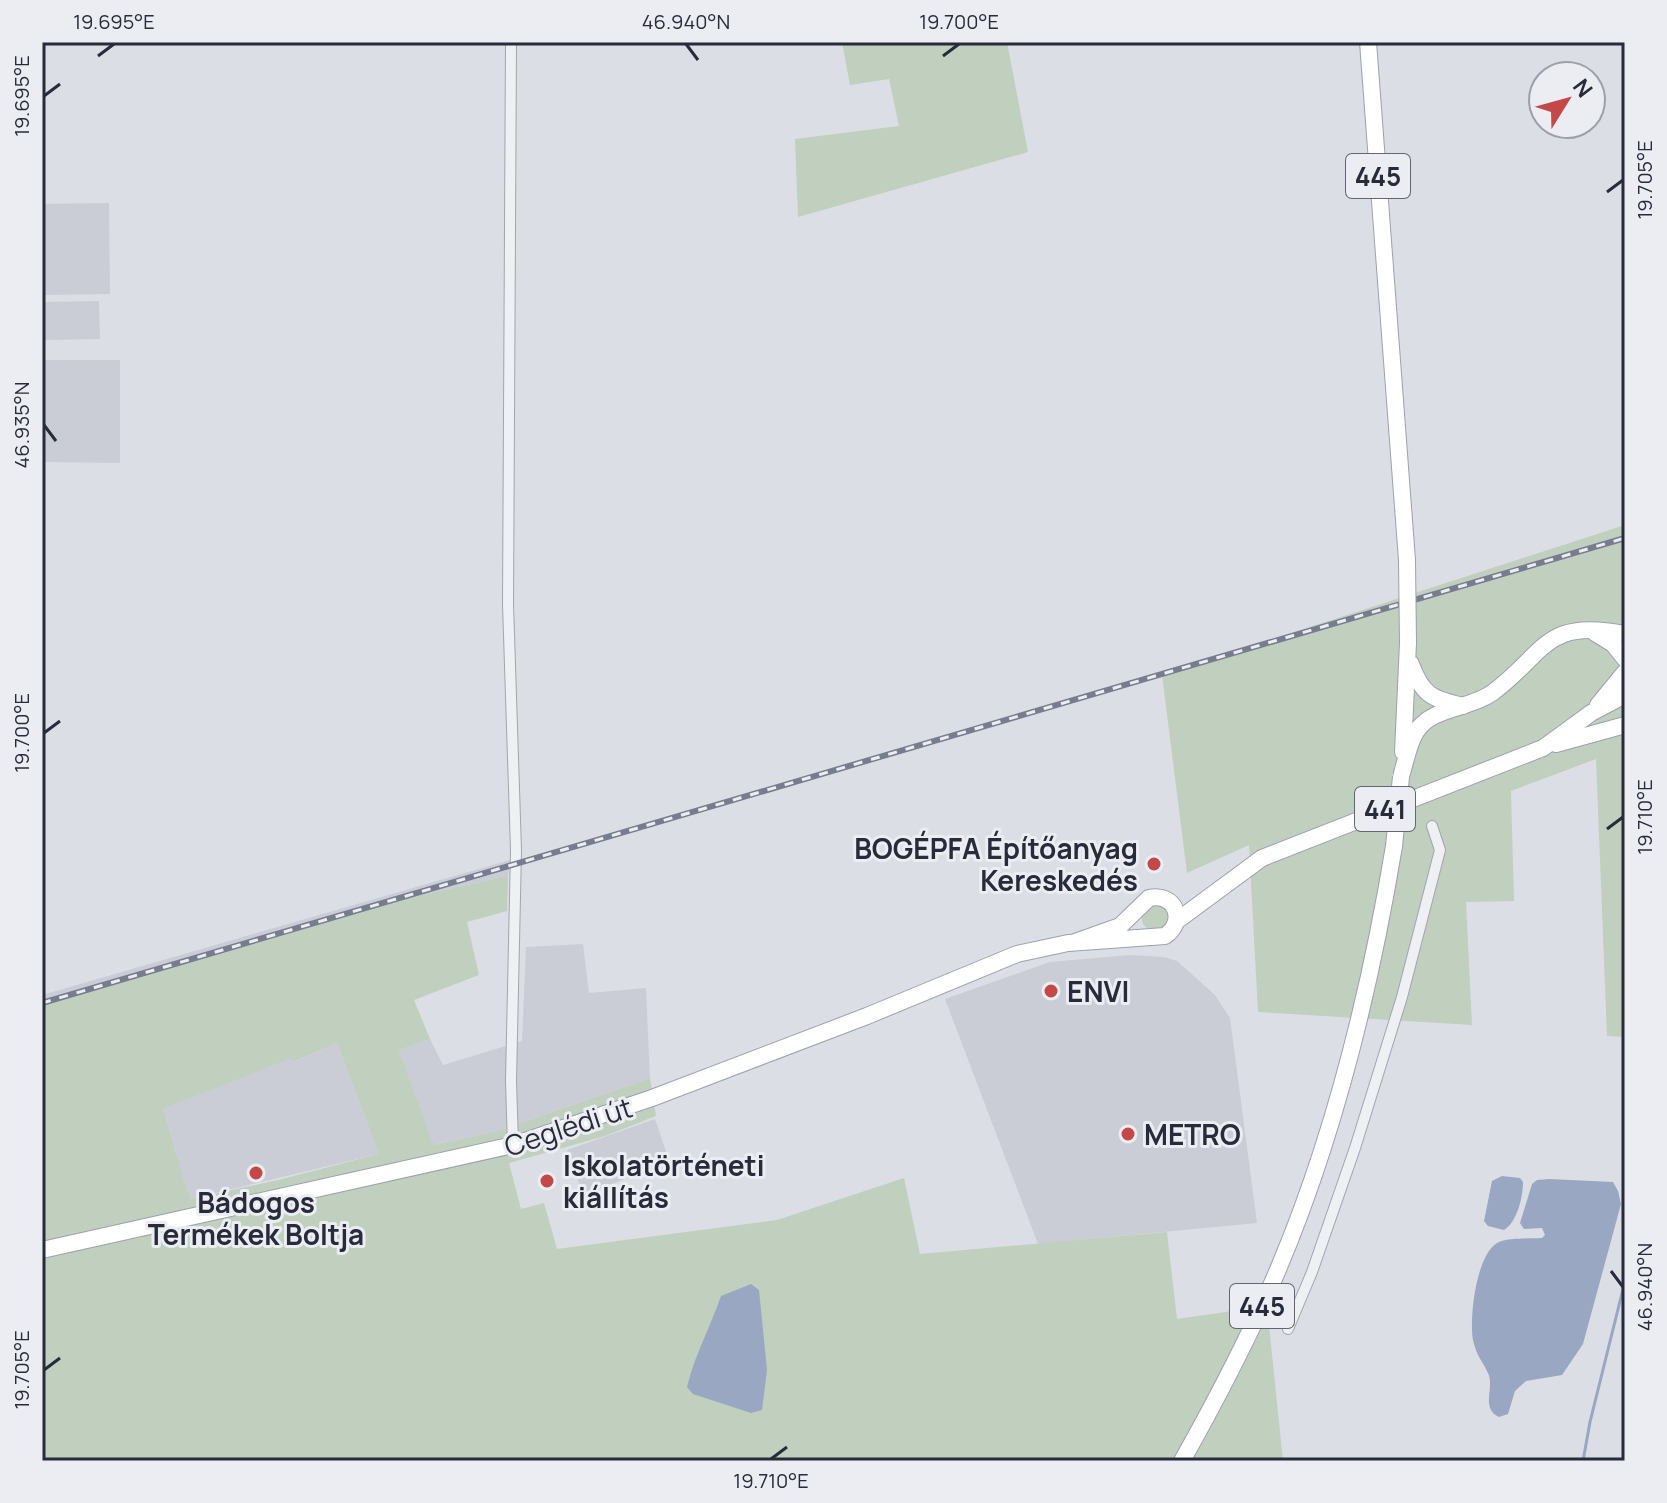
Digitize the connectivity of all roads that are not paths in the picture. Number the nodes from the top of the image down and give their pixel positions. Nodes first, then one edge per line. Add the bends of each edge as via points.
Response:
1 (511, 42) edge
2 (1368, 42) edge
3 (1586, 630) junction
4 (1625, 634) edge
5 (1408, 649) junction
6 (1625, 659) edge
7 (1625, 672) edge
8 (1625, 695) edge
9 (1465, 706) junction
10 (1406, 709) junction
11 (1591, 713) junction
12 (1625, 725) edge
13 (1543, 748) junction
14 (1401, 775) junction
15 (1432, 826) dead end
16 (1232, 878) junction
17 (1171, 902) junction
18 (1137, 911) junction
19 (1178, 920) junction
20 (1151, 936) junction
21 (1075, 942) junction
22 (513, 1145) junction
23 (42, 1250) edge
24 (1288, 1329) dead end
25 (1182, 1461) edge

1 - 22 street via 508,604 516,850
2 - 5 main road, 445, bridge via 1407,560
3 - 4 main road
3 - 6 main road via 1607,639
3 - 9 main road via 1546,643 1491,694
5 - 9 main road via 1417,682 1426,693
5 - 10 main road, 445
7 - 11 main road, 441
8 - 11 main road, 441
9 - 10 main road
9 - 14 main road via 1424,722
10 - 14 main road, 445
11 - 13 main road, 441
12 - 13 main road
13 - 16 main road, 441 via 1275,853
14 - 25 main road, 445, bridge via 1394,846 1364,1001 1319,1158 1271,1287
15 - 24 street via 1440,850 1402,997 1355,1148
16 - 17 main road, 441
16 - 19 main road, 441
17 - 18 main road, 441 via 1149,898
17 - 19 main road
18 - 20 main road via 1139,927
18 - 21 main road, Ceglédi út / 441 via 1120,926
19 - 20 main road, 441 via 1169,933
20 - 21 main road, Ceglédi út / 441
21 - 22 main road, Ceglédi út / 441 via 1017,954 666,1093
22 - 23 main road, Ceglédi út / 441

